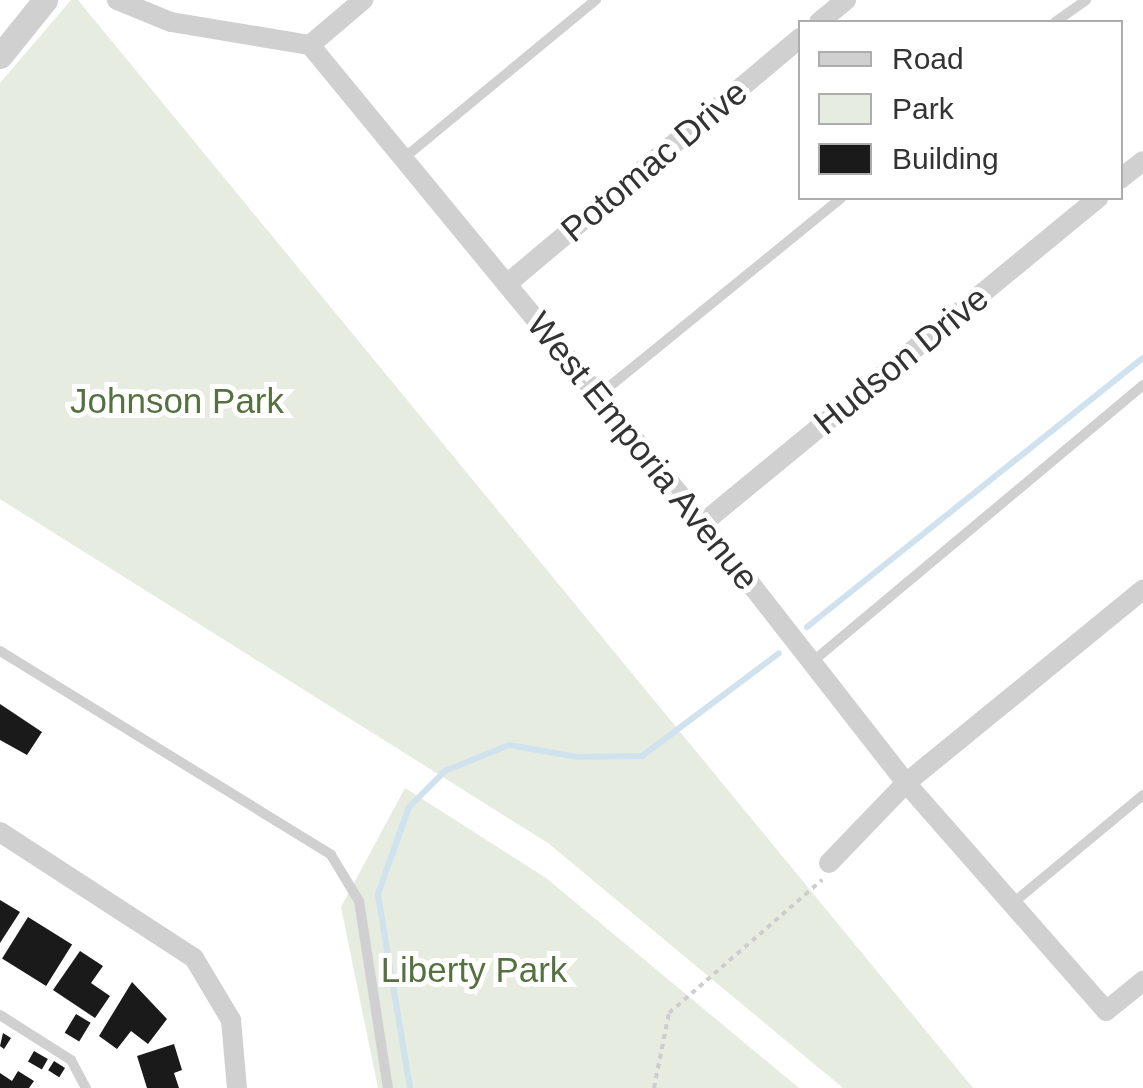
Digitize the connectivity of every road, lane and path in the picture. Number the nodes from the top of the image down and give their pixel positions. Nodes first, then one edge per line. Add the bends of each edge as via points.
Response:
1 (45, 0) edge
2 (364, 0) edge
3 (596, 0) edge
4 (846, 0) edge
5 (1086, 0) edge
6 (125, 3) edge
7 (821, 20) edge
8 (1059, 20) edge
9 (798, 40) edge
10 (310, 45) junction
11 (0, 56) edge
12 (404, 158) junction
13 (1143, 160) edge
14 (1123, 177) edge
15 (840, 200) edge
16 (1096, 200) edge
17 (508, 284) junction
18 (1143, 385) edge
19 (599, 396) junction
20 (703, 523) junction
21 (1143, 590) edge
22 (0, 650) edge
23 (811, 663) junction
24 (906, 782) junction
25 (1143, 794) edge
26 (0, 832) edge
27 (827, 869) joint
28 (1013, 903) junction
29 (1143, 981) edge
30 (0, 1015) edge
31 (86, 1088) edge
32 (237, 1088) edge
33 (388, 1088) edge
34 (654, 1088) edge

1 - 11 street
2 - 10 street
3 - 12 lane
4 - 7 street
5 - 8 lane
6 - 10 street
9 - 17 street, Potomac Drive
10 - 12 street, West Emporia Avenue
12 - 17 street, West Emporia Avenue
13 - 14 street
15 - 19 lane
16 - 20 street, Hudson Drive
17 - 19 street, West Emporia Avenue
18 - 23 lane
19 - 20 street, West Emporia Avenue
20 - 23 street, West Emporia Avenue
21 - 24 street
22 - 33 lane via 331,855 358,901
23 - 24 street, West Emporia Avenue
24 - 27 street
24 - 28 street, West Emporia Avenue
25 - 28 lane
26 - 32 street via 194,958 231,1020
27 - 34 path via 669,1013
28 - 29 street, West Emporia Avenue via 1106,1010
30 - 31 lane via 71,1060

